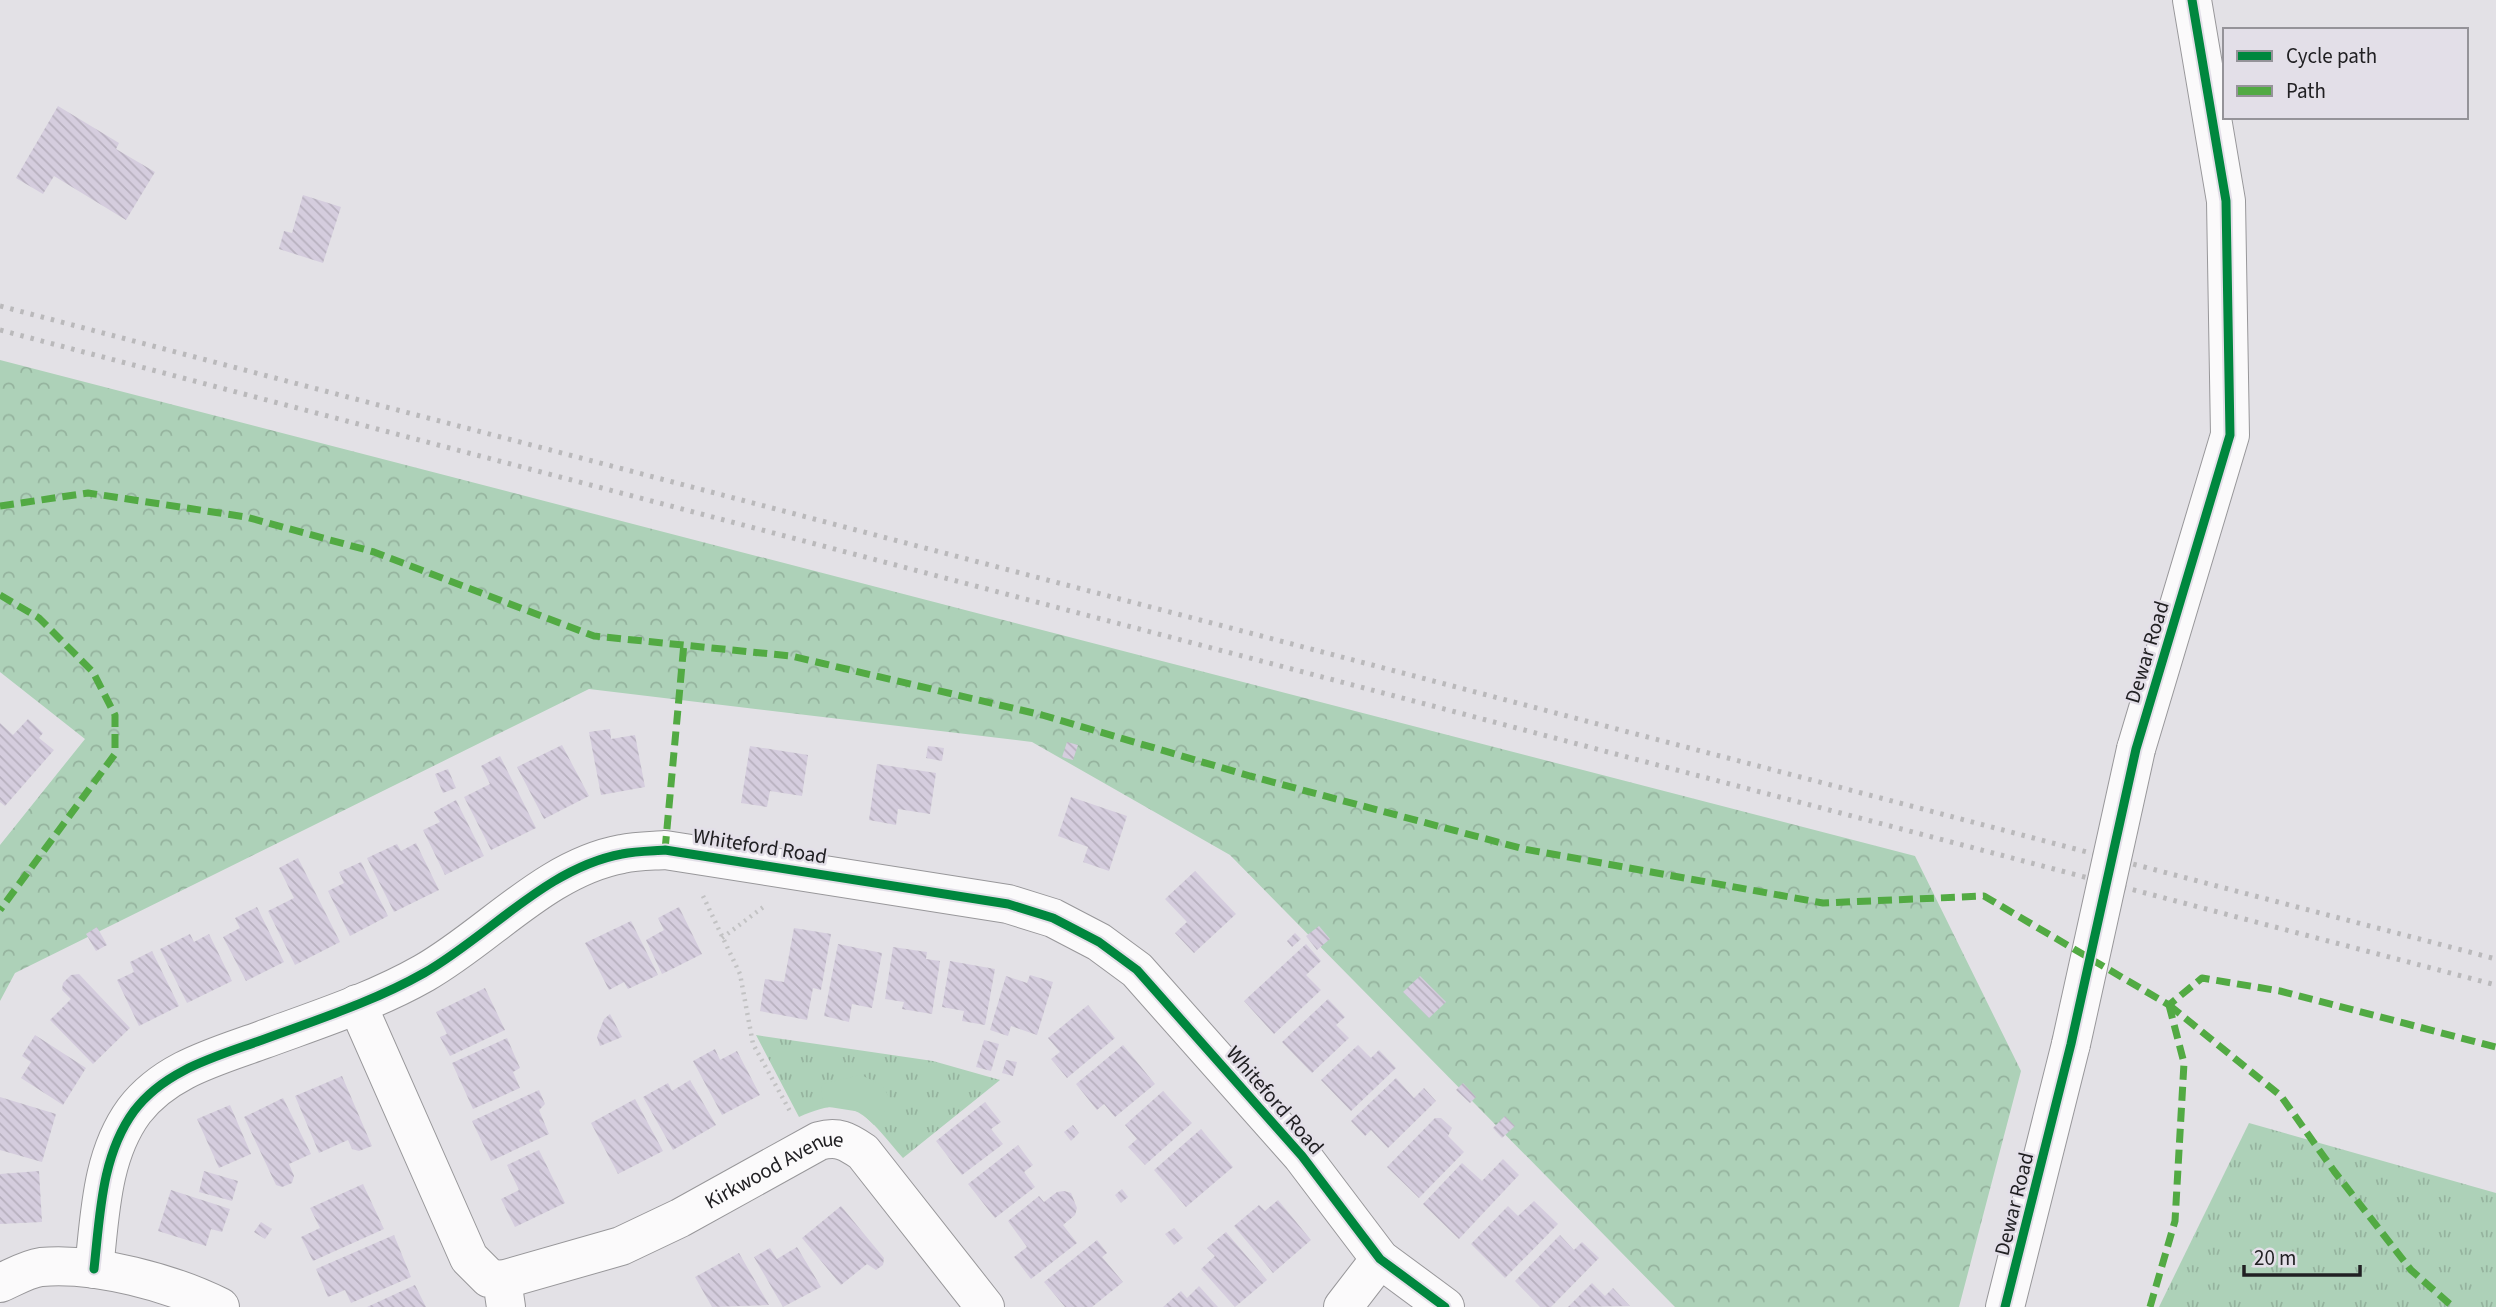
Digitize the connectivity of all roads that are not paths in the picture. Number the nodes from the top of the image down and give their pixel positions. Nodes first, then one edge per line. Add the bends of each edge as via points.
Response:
1 (2192, 0) edge
2 (357, 1004) junction
3 (1380, 1259) junction
4 (94, 1269) junction
5 (0, 1283) edge
6 (504, 1293) edge
7 (220, 1307) edge
8 (985, 1307) edge
9 (1343, 1307) edge
10 (1445, 1307) edge
11 (2005, 1307) edge

1 - 11 street, Dewar Road, bridge via 2226,201 2230,435 2136,749 2071,1044
2 - 3 street, Whiteford Road via 424,973 563,876 622,854 665,850 1007,904 1053,918 1099,942 1137,970 1302,1156
2 - 4 street, Whiteford Road via 181,1070 155,1089 134,1111 118,1139 100,1208
2 - 6 street, Kirkwood Avenue via 469,1258
3 - 9 street
3 - 10 street, Whiteford Road
4 - 5 street via 38,1267
4 - 7 street via 196,1295
6 - 8 street, Kirkwood Avenue via 621,1246 833,1137 863,1152

